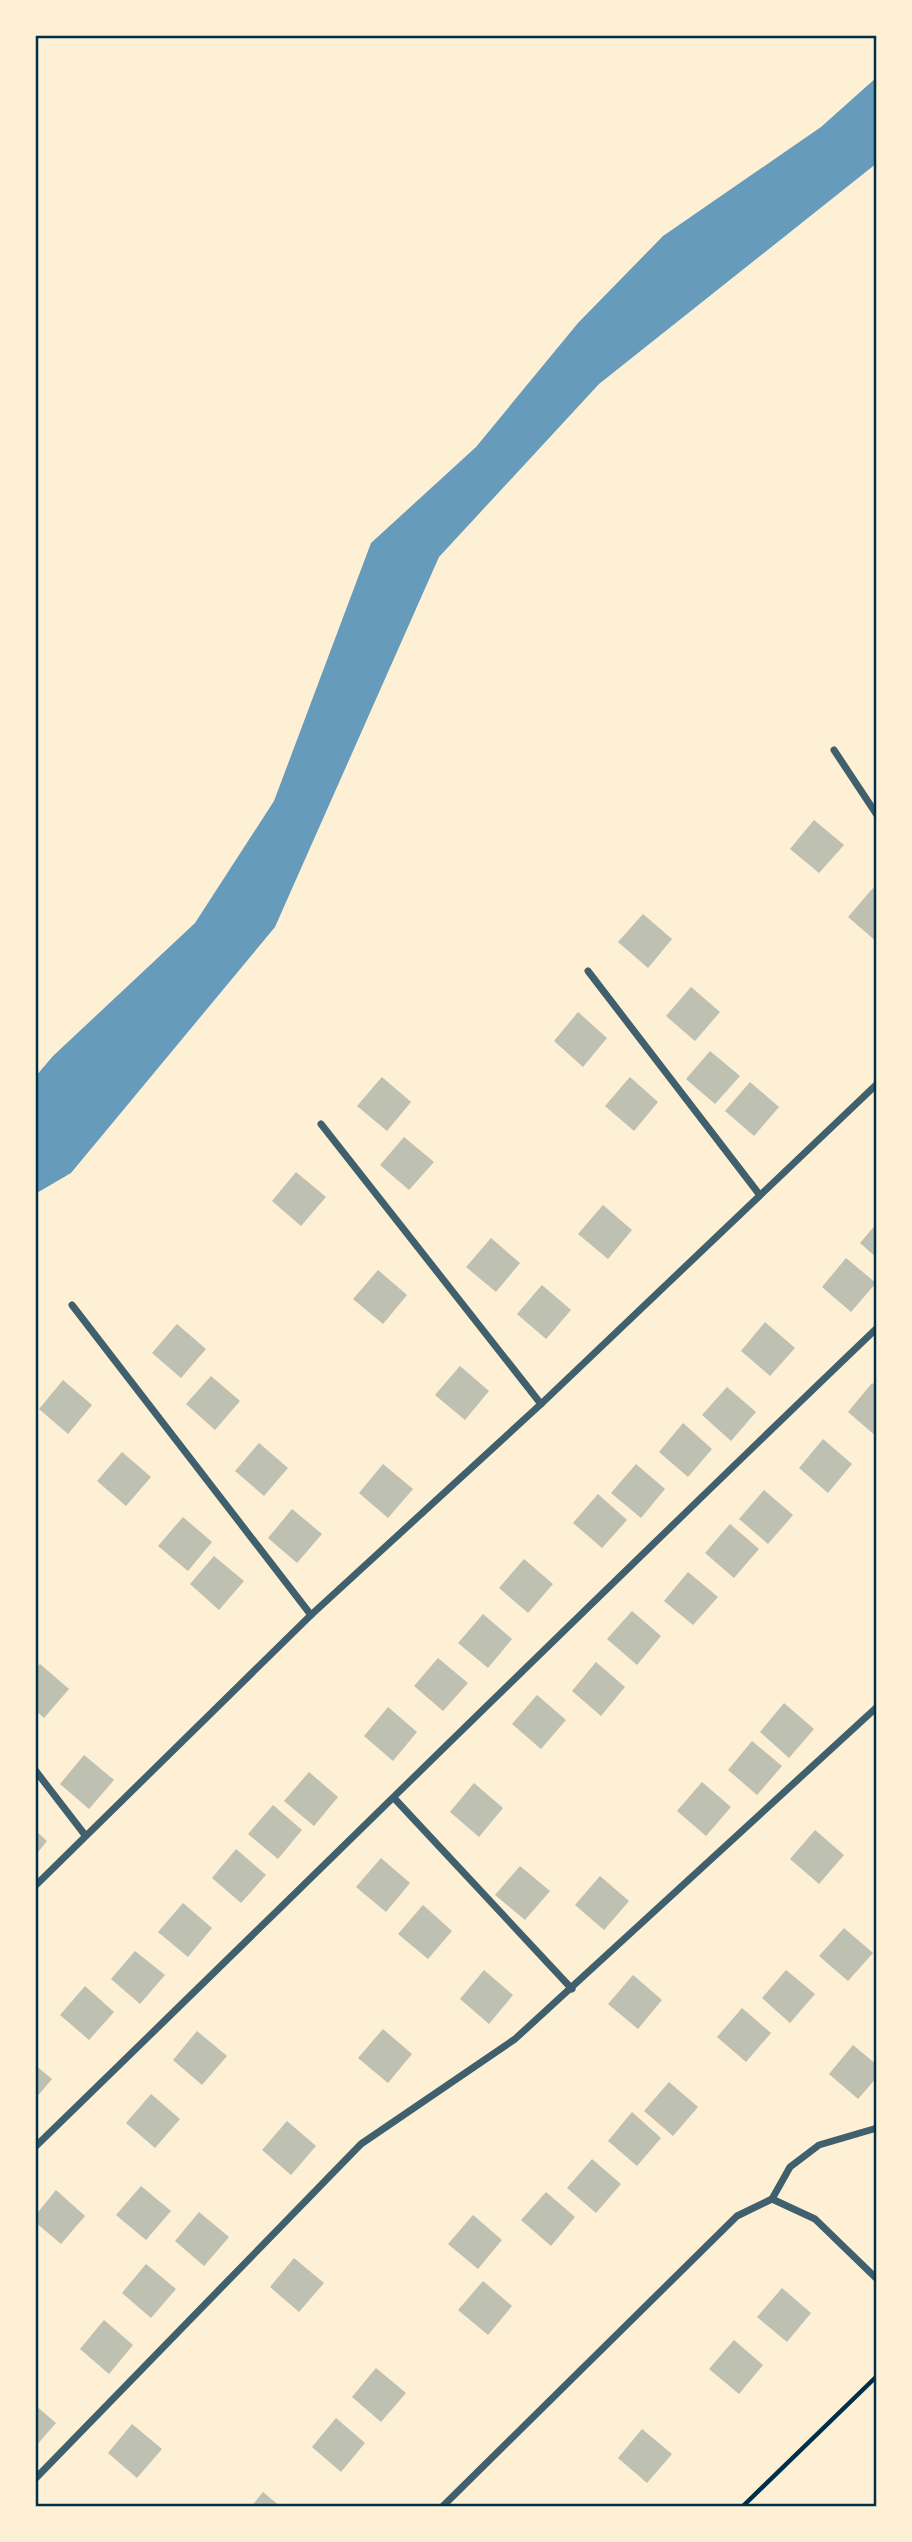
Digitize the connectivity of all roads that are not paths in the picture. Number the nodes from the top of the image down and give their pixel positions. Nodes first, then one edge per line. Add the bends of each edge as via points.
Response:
1 (834, 750) dead end
2 (877, 815) edge
3 (588, 971) dead end
4 (877, 1084) edge
5 (321, 1124) dead end
6 (759, 1194) junction
7 (72, 1305) dead end
8 (877, 1328) edge
9 (541, 1404) junction
10 (311, 1615) junction
11 (877, 1707) edge
12 (35, 1770) edge
13 (394, 1798) junction
14 (85, 1835) junction
15 (35, 1886) edge
16 (572, 1989) junction
17 (877, 2129) edge
18 (35, 2147) edge
19 (772, 2199) junction
20 (877, 2279) edge
21 (35, 2479) edge
22 (442, 2507) edge

1 - 2 street
3 - 6 street
4 - 6 street
5 - 9 street
6 - 9 street
7 - 10 street
8 - 13 street
9 - 10 street
10 - 14 street
11 - 16 street
12 - 14 street
13 - 16 street
13 - 18 street
14 - 15 street
16 - 21 street via 515,2039 361,2144
17 - 19 street via 819,2145 790,2167
19 - 20 street via 815,2220
19 - 22 street via 737,2216

